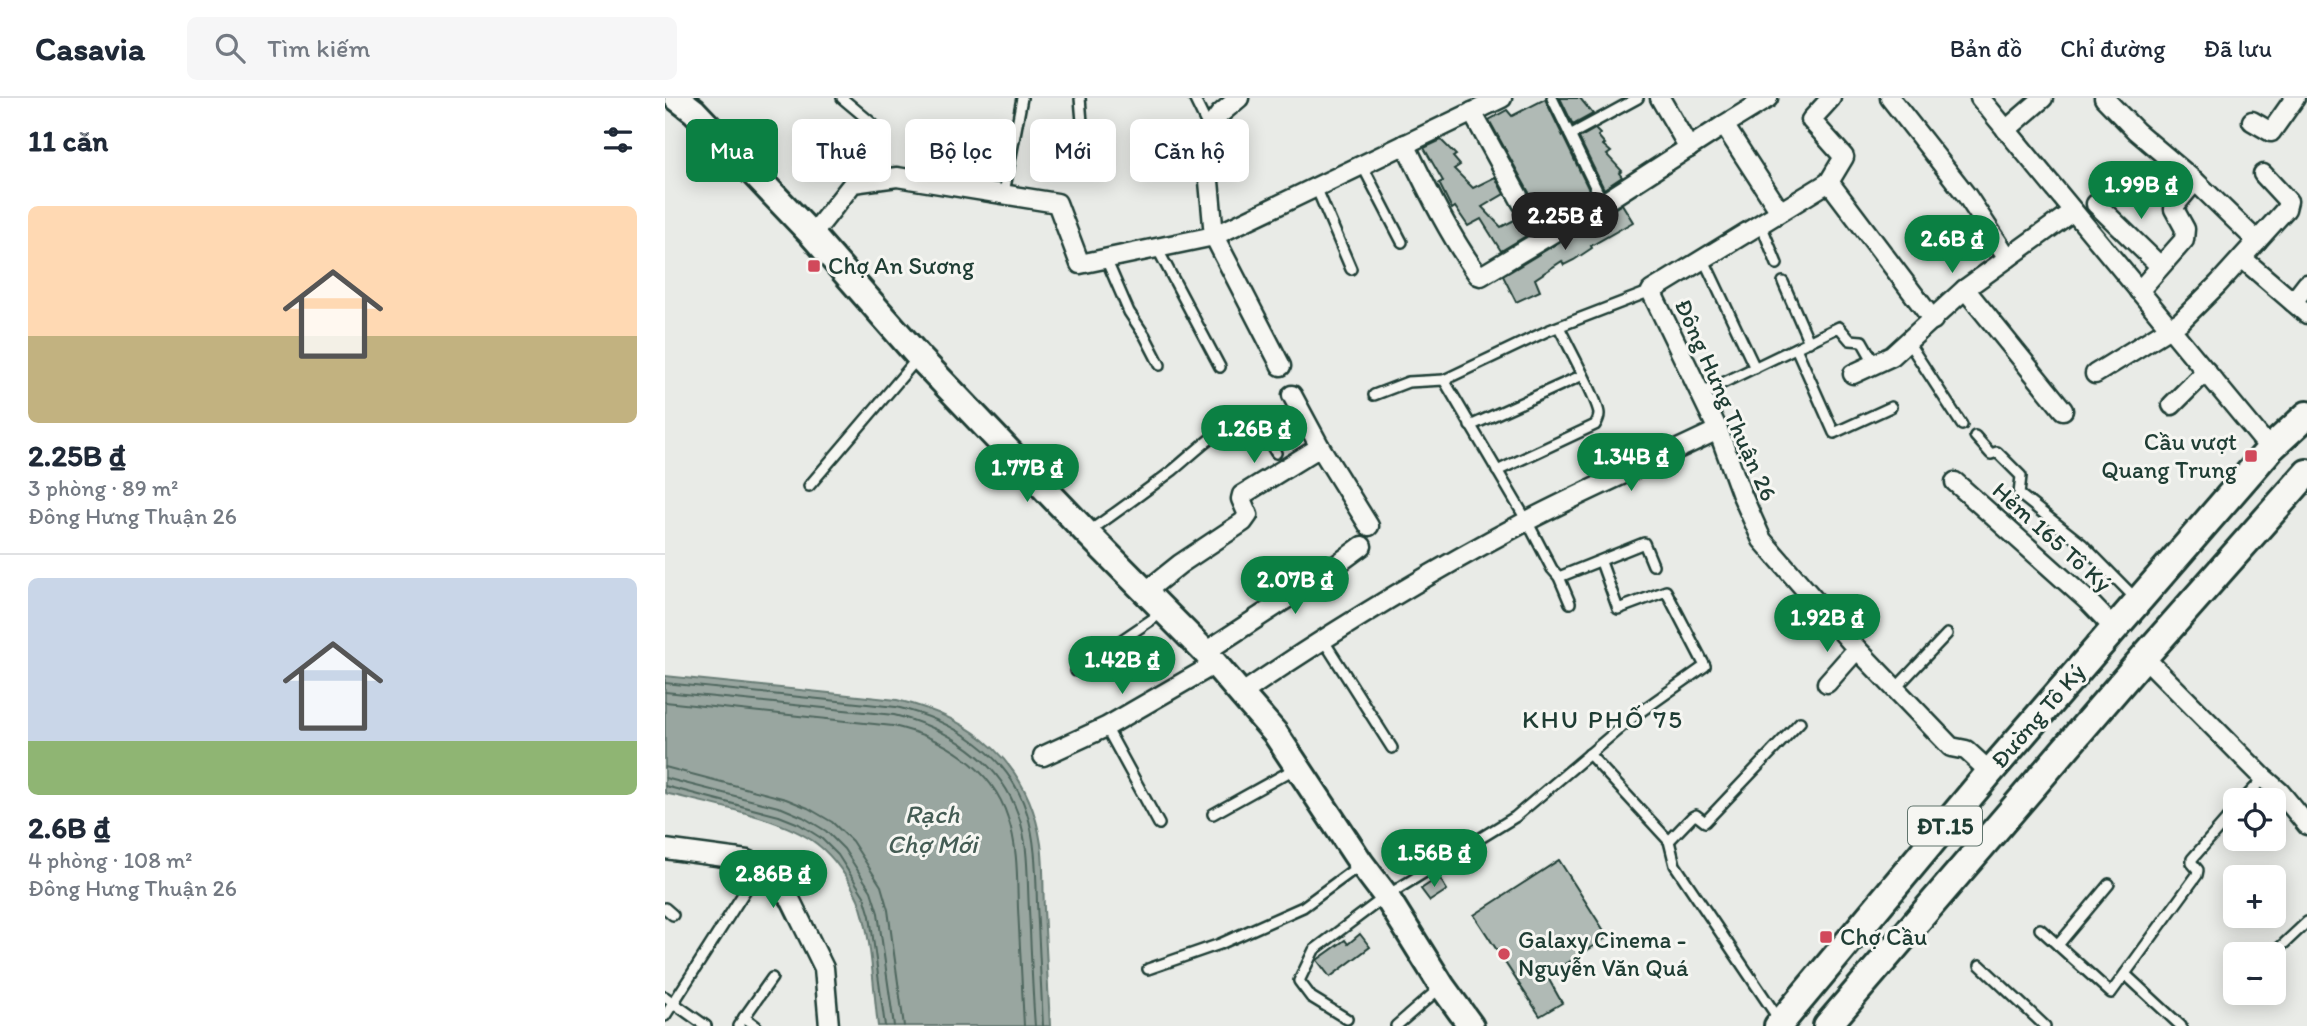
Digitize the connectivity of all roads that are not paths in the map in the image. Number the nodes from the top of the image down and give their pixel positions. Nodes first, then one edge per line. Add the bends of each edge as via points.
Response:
1 (842, 98) edge
2 (1022, 98) edge
3 (1080, 98) edge
4 (1193, 98) edge
5 (1239, 98) edge
6 (1502, 98) edge
7 (1552, 98) edge
8 (1637, 98) edge
9 (1660, 98) edge
10 (1767, 98) edge
11 (1831, 98) edge
12 (1890, 98) edge
13 (1980, 98) edge
14 (2043, 98) edge
15 (2103, 98) edge
16 (2295, 98) edge
17 (689, 102) edge
18 (1472, 112) junction
19 (1082, 119) edge
20 (1204, 119) edge
21 (1216, 119) edge
22 (2252, 121) dead end
23 (1724, 125) junction
24 (2006, 130) junction
25 (1570, 135) junction
26 (1405, 144) junction
27 (1689, 148) junction
28 (1362, 165) junction
29 (2263, 174) dead end
30 (2195, 181) junction
31 (1209, 182) edge
32 (1829, 182) junction
33 (853, 183) junction
34 (1316, 187) junction
35 (1005, 193) junction
36 (1523, 203) dead end
37 (1603, 203) junction
38 (2096, 204) dead end
39 (1779, 210) junction
40 (2073, 211) junction
41 (1760, 222) junction
42 (812, 235) junction
43 (1214, 236) junction
44 (2257, 241) junction
45 (1402, 242) dead end
46 (1157, 248) junction
47 (1703, 258) junction
48 (2008, 258) junction
49 (2242, 258) junction
50 (1106, 259) junction
51 (1777, 264) dead end
52 (2160, 266) junction
53 (1351, 269) dead end
54 (1783, 282) dead end
55 (2307, 284) edge
56 (1965, 289) junction
57 (1651, 291) junction
58 (2139, 291) junction
59 (2293, 302) junction
60 (2307, 314) edge
61 (1933, 320) junction
62 (1559, 327) junction
63 (2170, 328) junction
64 (1809, 342) junction
65 (1907, 342) junction
66 (1796, 348) junction
67 (919, 357) junction
68 (1875, 364) junction
69 (1160, 365) dead end
70 (1281, 366) dead end
71 (1220, 367) dead end
72 (1755, 368) junction
73 (2206, 371) junction
74 (1853, 374) dead end
75 (2095, 374) dead end
76 (1583, 375) junction
77 (1444, 380) junction
78 (1700, 394) junction
79 (1374, 395) dead end
80 (1292, 396) dead end
81 (2172, 405) dead end
82 (1891, 407) dead end
83 (2063, 410) dead end
84 (2307, 415) edge
85 (1962, 425) dead end
86 (1471, 426) junction
87 (1718, 430) junction
88 (1975, 436) dead end
89 (1319, 447) junction
90 (2270, 449) junction
91 (1276, 453) dead end
92 (1497, 471) junction
93 (2307, 474) edge
94 (1955, 482) dead end
95 (809, 486) dead end
96 (1527, 521) junction
97 (1370, 526) dead end
98 (1087, 533) junction
99 (1362, 546) dead end
100 (1601, 562) junction
101 (1653, 565) dead end
102 (1559, 577) junction
103 (1146, 592) junction
104 (2139, 601) junction
105 (1570, 603) dead end
106 (1164, 611) junction
107 (2115, 629) junction
108 (1947, 634) dead end
109 (1322, 639) junction
110 (1857, 649) junction
111 (2144, 657) junction
112 (1210, 658) junction
113 (1076, 671) dead end
114 (1827, 684) dead end
115 (1895, 689) junction
116 (1241, 694) junction
117 (1800, 722) dead end
118 (1107, 727) junction
119 (1392, 748) dead end
120 (1589, 754) junction
121 (1043, 756) dead end
122 (1297, 767) junction
123 (1990, 772) junction
124 (2264, 778) junction
125 (2254, 788) edge
126 (1213, 814) dead end
127 (2306, 822) edge
128 (1159, 824) dead end
129 (2223, 824) edge
130 (1669, 841) junction
131 (665, 849) edge
132 (1361, 863) junction
133 (761, 866) junction
134 (2109, 884) dead end
135 (1386, 896) junction
136 (2307, 922) edge
137 (2040, 929) dead end
138 (2286, 942) edge
139 (2058, 945) junction
140 (1980, 965) dead end
141 (1147, 969) dead end
142 (2125, 974) junction
143 (772, 978) dead end
144 (1442, 986) junction
145 (665, 997) edge
146 (674, 1003) junction
147 (665, 1016) edge
148 (1347, 1019) dead end
149 (741, 1022) edge
150 (1780, 1024) edge
151 (1469, 1025) edge
152 (706, 1026) edge
153 (756, 1026) edge
154 (829, 1026) edge
155 (1397, 1026) edge
156 (1827, 1026) edge
157 (2045, 1026) edge
158 (2181, 1026) edge

1 - 33 lane via 873,124
2 - 35 lane
3 - 19 lane
4 - 20 lane
5 - 21 street
6 - 18 street
7 - 25 lane
8 - 25 lane
9 - 27 street
10 - 23 street
11 - 32 street via 1811,120 1844,157
12 - 48 street via 1967,196
13 - 24 street
14 - 24 street
15 - 30 street
16 - 22 street via 2271,132
17 - 42 main road
18 - 26 street
18 - 36 street
23 - 27 street
23 - 39 street
24 - 40 street
25 - 37 lane
26 - 28 street
26 - 37 street via 1478,275
27 - 37 street
28 - 34 street
28 - 45 lane
29 - 44 street via 2288,203
30 - 44 street
30 - 52 street via 2175,209 2185,229 2184,240
31 - 43 street
32 - 39 street, Đông Hưng Thuận 26
32 - 61 street
33 - 35 street via 897,177
33 - 42 street
34 - 43 street
34 - 53 lane
35 - 50 street via 1056,203 1080,264
38 - 52 street
39 - 41 street, Đông Hưng Thuận 26
40 - 48 street
40 - 58 street
41 - 47 street, Đông Hưng Thuận 26
41 - 51 lane
42 - 67 main road
43 - 46 street
43 - 70 street
44 - 49 street
46 - 50 street
46 - 71 lane
47 - 57 street, Đông Hưng Thuận 26
47 - 72 lane
48 - 56 street
49 - 59 street
49 - 63 street
50 - 69 lane via 1129,312
52 - 58 street
54 - 64 lane
55 - 59 street
56 - 61 street
56 - 83 street
57 - 62 lane
57 - 78 street, Đông Hưng Thuận 26
58 - 63 street
59 - 60 street
61 - 65 street
62 - 76 lane
62 - 77 lane
63 - 73 street
63 - 75 street
64 - 66 lane
64 - 68 lane via 1839,327 1850,340 1862,341
65 - 68 street
65 - 85 lane
66 - 72 lane
66 - 82 lane via 1834,433
67 - 95 lane
67 - 98 main road
68 - 74 street
72 - 78 lane
73 - 81 street
73 - 90 street
76 - 86 lane
76 - 92 lane via 1599,411 1595,425
77 - 79 lane via 1408,382
77 - 86 lane
78 - 87 street, Đông Hưng Thuận 26
80 - 89 street
84 - 90 main road, Đường Tô Ký / ĐT.15
86 - 92 lane
87 - 96 street
87 - 110 street, Đông Hưng Thuận 26 via 1762,540
88 - 104 lane via 2021,476 2019,494 2082,544
89 - 97 street
89 - 103 street via 1245,492 1241,496 1248,514 1243,522
90 - 104 main road, Đường Tô Ký / ĐT.15
91 - 98 lane via 1254,421 1241,420
92 - 96 lane
93 - 111 main road, Đường Tô Ký / ĐT.15
94 - 107 street, Hẻm 165 Tô Ký
96 - 102 lane
96 - 109 street
98 - 103 main road
99 - 112 street
100 - 101 lane via 1644,542
100 - 102 lane
100 - 120 lane via 1618,609 1666,591 1705,666
102 - 105 lane
103 - 106 main road
104 - 107 main road, Đường Tô Ký / ĐT.15
106 - 112 main road
106 - 113 lane
107 - 111 main road
107 - 123 main road, Đường Tô Ký / ĐT.15
108 - 115 lane
109 - 116 street
109 - 119 lane
110 - 114 street
110 - 115 street, Đông Hưng Thuận 26
111 - 124 street
111 - 156 main road, Đường Tô Ký / ĐT.15
112 - 116 main road
112 - 118 street
115 - 123 street, Đông Hưng Thuận 26 via 1951,747 1966,750
116 - 122 main road
117 - 130 lane via 1705,821 1692,817
118 - 121 street
118 - 128 lane
120 - 130 lane
120 - 135 lane via 1515,817
122 - 126 lane
122 - 132 main road
123 - 150 main road, Đường Tô Ký / ĐT.15
124 - 125 lane
124 - 127 street
129 - 142 lane via 2192,859 2197,875
130 - 150 lane via 1675,865
131 - 133 street
132 - 135 main road
132 - 141 lane via 1303,906 1220,944
133 - 146 lane
133 - 154 street via 791,901 824,968
134 - 139 lane
135 - 144 main road
135 - 148 lane via 1314,950 1299,981 1311,997
136 - 138 lane
137 - 139 lane
139 - 142 lane via 2111,993
140 - 157 lane
142 - 158 lane
143 - 149 lane
144 - 151 main road
144 - 155 lane
145 - 146 lane
146 - 147 lane
146 - 152 lane
149 - 153 lane

